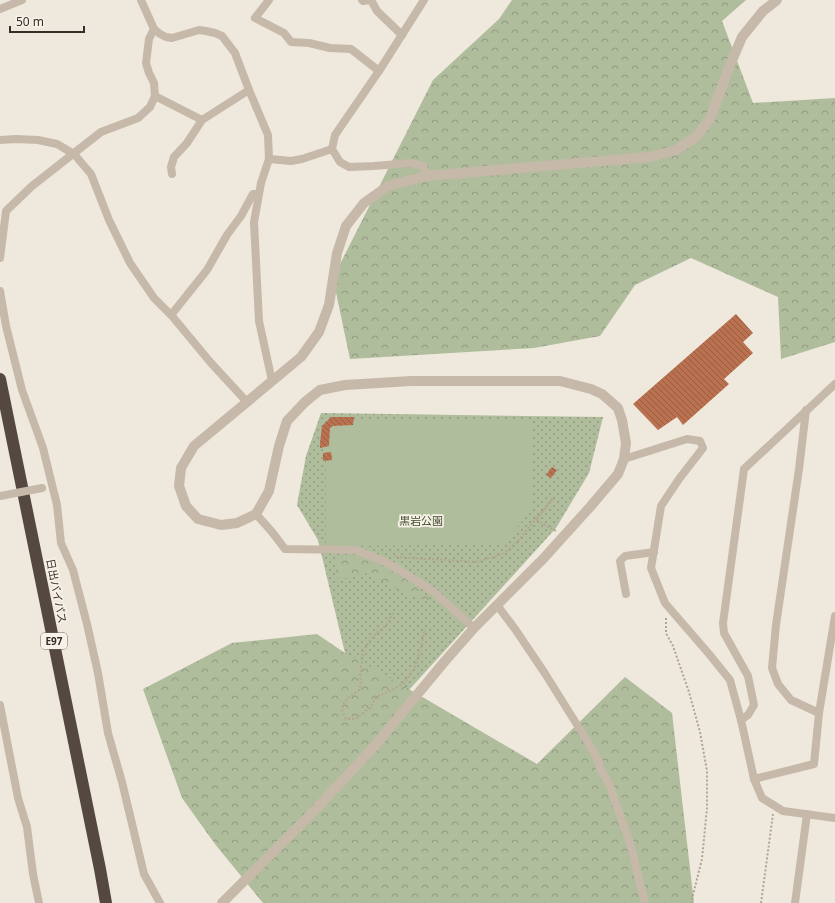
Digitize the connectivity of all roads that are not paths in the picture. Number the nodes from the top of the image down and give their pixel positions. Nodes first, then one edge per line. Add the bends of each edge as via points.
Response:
1 (22, 0) edge
2 (141, 0) edge
3 (269, 0) edge
4 (362, 0) edge
5 (424, 0) edge
6 (777, 0) edge
7 (11, 2) edge
8 (0, 10) edge
9 (154, 30) junction
10 (402, 35) junction
11 (379, 72) junction
12 (249, 90) junction
13 (155, 96) junction
14 (202, 120) junction
15 (0, 140) edge
16 (332, 149) junction
17 (74, 154) junction
18 (269, 159) junction
19 (172, 174) dead end
20 (426, 176) junction
21 (259, 194) junction
22 (0, 258) edge
23 (0, 291) edge
24 (171, 315) junction
25 (0, 379) edge
26 (272, 381) junction
27 (835, 384) edge
28 (247, 402) junction
29 (806, 410) junction
30 (624, 459) junction
31 (52, 485) junction
32 (0, 496) edge
33 (256, 514) junction
34 (654, 552) junction
35 (626, 594) dead end
36 (497, 605) junction
37 (835, 617) edge
38 (474, 628) junction
39 (0, 704) edge
40 (819, 713) junction
41 (741, 720) junction
42 (754, 779) junction
43 (807, 814) junction
44 (835, 818) edge
45 (39, 903) edge
46 (106, 903) edge
47 (160, 903) edge
48 (222, 903) edge
49 (645, 903) edge
50 (795, 903) edge

1 - 7 street
2 - 9 street
3 - 11 street via 255,18 284,33 291,42 351,49
4 - 10 street via 371,0 377,11
5 - 10 street
6 - 20 street via 763,11 742,37 710,119 696,136 676,150 650,157
7 - 8 street
9 - 12 street via 172,38 199,30 222,36 235,53
9 - 13 street via 149,39 146,63 154,83
10 - 11 street
11 - 16 street via 335,135
12 - 14 street
12 - 18 street via 268,135
13 - 14 street
13 - 17 street via 150,107 138,118 102,132
14 - 19 street via 174,157
15 - 17 street via 38,140 57,144
16 - 18 street via 291,161
16 - 20 street via 340,162 349,167 411,163 423,166
17 - 22 street via 32,186 6,211
17 - 24 street via 91,174 108,220 130,263 154,298
18 - 21 street
20 - 26 street via 388,186 359,208 346,226 337,254 329,305 319,332 301,357
21 - 24 street via 253,194 207,270
21 - 26 street via 254,222 259,320
23 - 31 street via 22,390 43,448
24 - 28 street
25 - 46 highway, 日出バイパス / E97
26 - 28 street
27 - 29 street
28 - 33 street via 194,446 181,468 179,486 186,506 198,519 221,525 237,523
29 - 40 street via 772,668 778,684 791,700
29 - 41 street via 744,469 723,623 724,633 748,676 754,705 748,715
30 - 33 street via 626,443 618,408 602,394 591,389 560,381 411,381 345,385 320,390 304,402 287,421 269,491
30 - 34 street via 687,438 700,441 703,448 661,506
30 - 36 street via 618,474 543,559
31 - 32 street, bridge
31 - 47 street via 61,543 72,570 98,673 108,733 144,874
33 - 38 street via 285,549 356,550 379,558 434,592
34 - 35 street via 626,556 620,561
34 - 41 street via 652,568 665,603 730,680
36 - 38 street
36 - 49 street via 544,672 599,762 630,843
37 - 40 street
38 - 48 street via 372,749
39 - 45 street via 18,798 27,827 32,874
40 - 42 street via 814,764
41 - 42 street
42 - 43 street via 762,798 783,811
43 - 44 street
43 - 50 street

